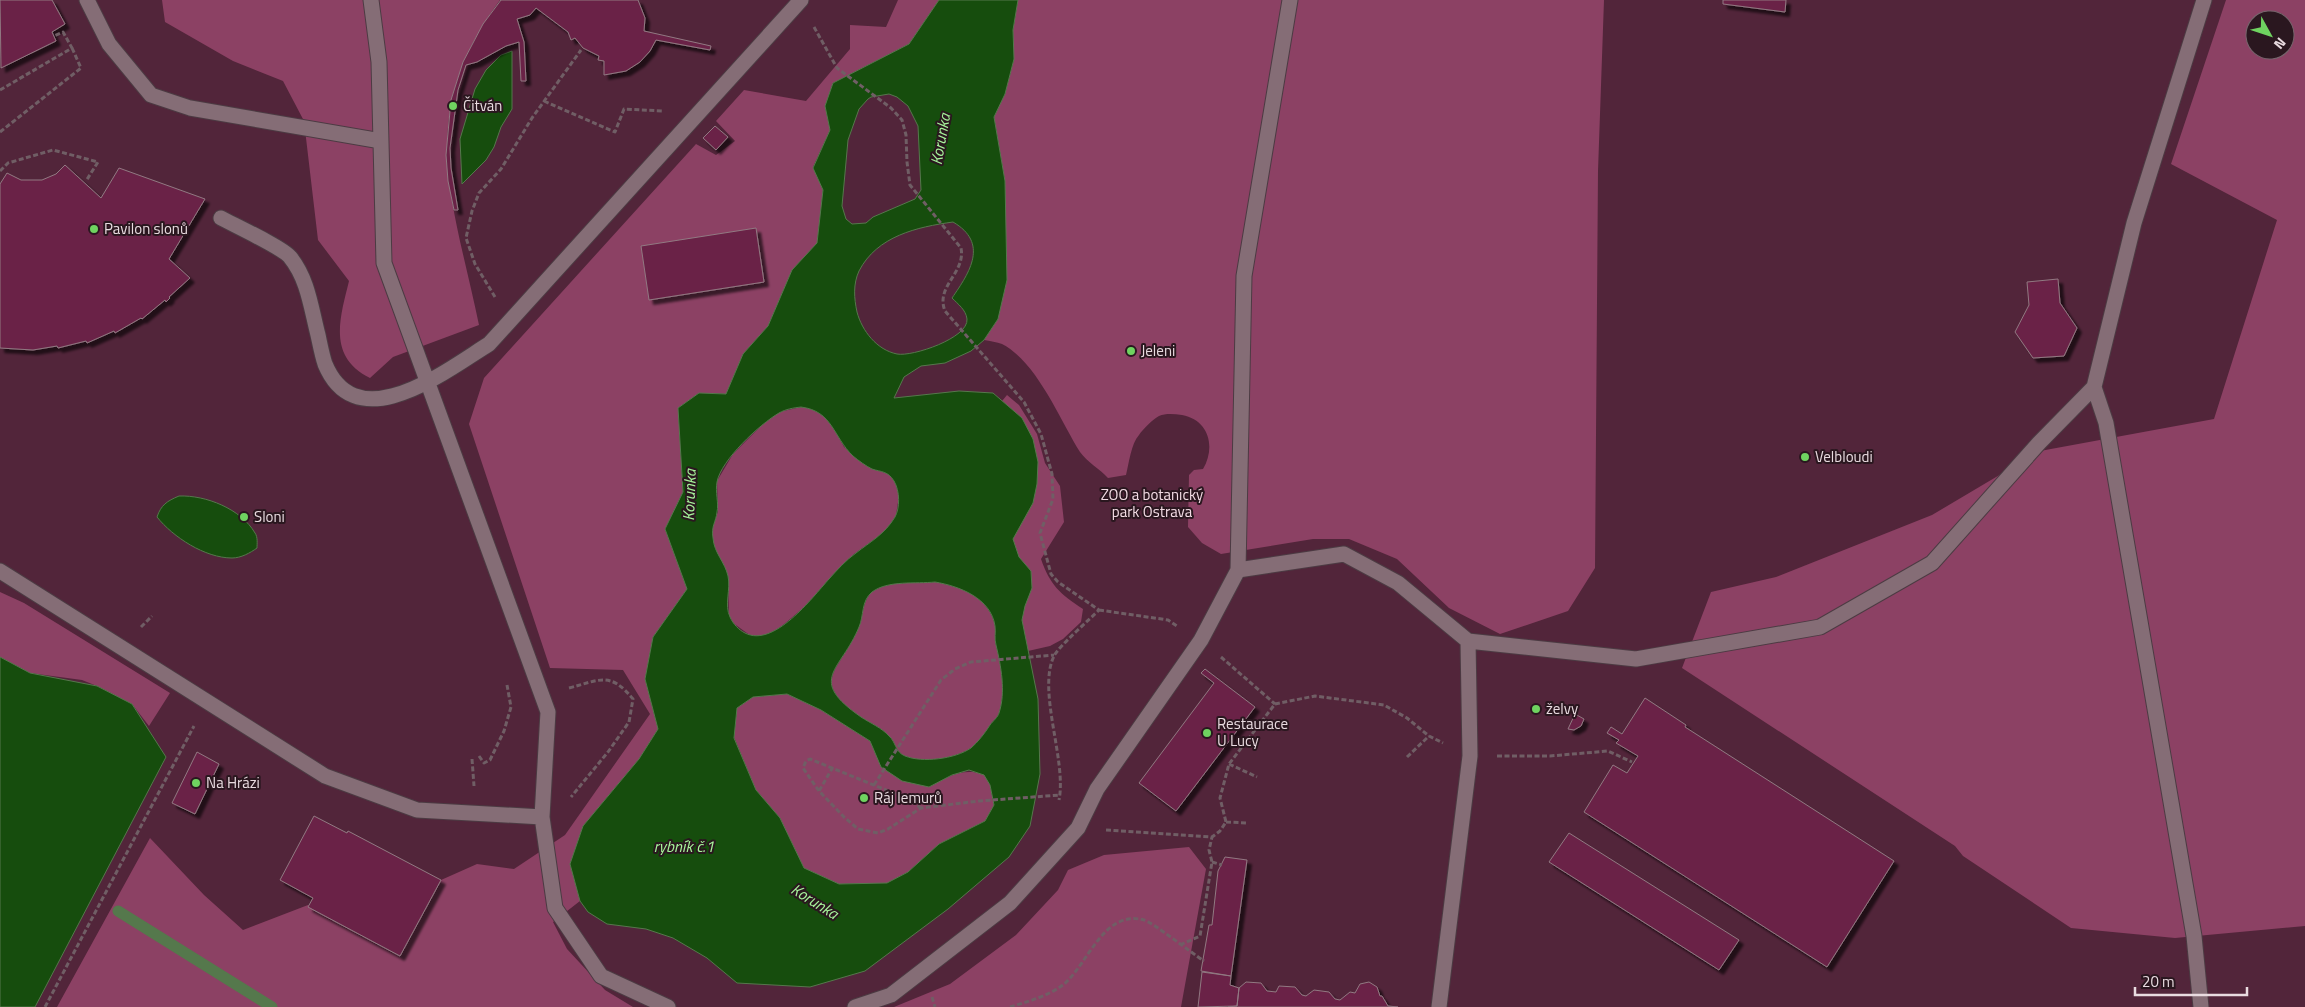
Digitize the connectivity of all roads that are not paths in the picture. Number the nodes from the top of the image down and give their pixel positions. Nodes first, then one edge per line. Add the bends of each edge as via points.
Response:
1 (86, 0) edge
2 (371, 0) edge
3 (1290, 0) edge
4 (2204, 0) edge
5 (800, 1) edge
6 (381, 141) junction
7 (221, 218) dead end
8 (427, 382) junction
9 (2094, 387) junction
10 (1238, 570) junction
11 (0, 572) edge
12 (1468, 641) junction
13 (542, 817) junction
14 (668, 1007) edge
15 (855, 1007) edge
16 (1439, 1007) edge
17 (2201, 1007) edge

1 - 6 lane via 108,44 151,95 190,108
2 - 6 lane via 379,62
3 - 10 lane via 1244,276
4 - 9 lane via 2134,223
5 - 8 lane via 490,344
6 - 8 lane via 384,263
7 - 8 lane via 289,255 304,278 325,364 337,383 354,395 377,400 400,395
8 - 13 lane via 548,712
9 - 12 lane via 2039,443 1932,563 1820,627 1636,659
9 - 17 lane via 2106,423 2194,936
10 - 12 lane via 1344,554 1398,583
10 - 15 lane via 1201,640 1097,789 1078,828 1010,903 891,996
11 - 13 lane via 324,776 418,810
12 - 16 lane via 1470,756
13 - 14 lane via 555,908 601,976

